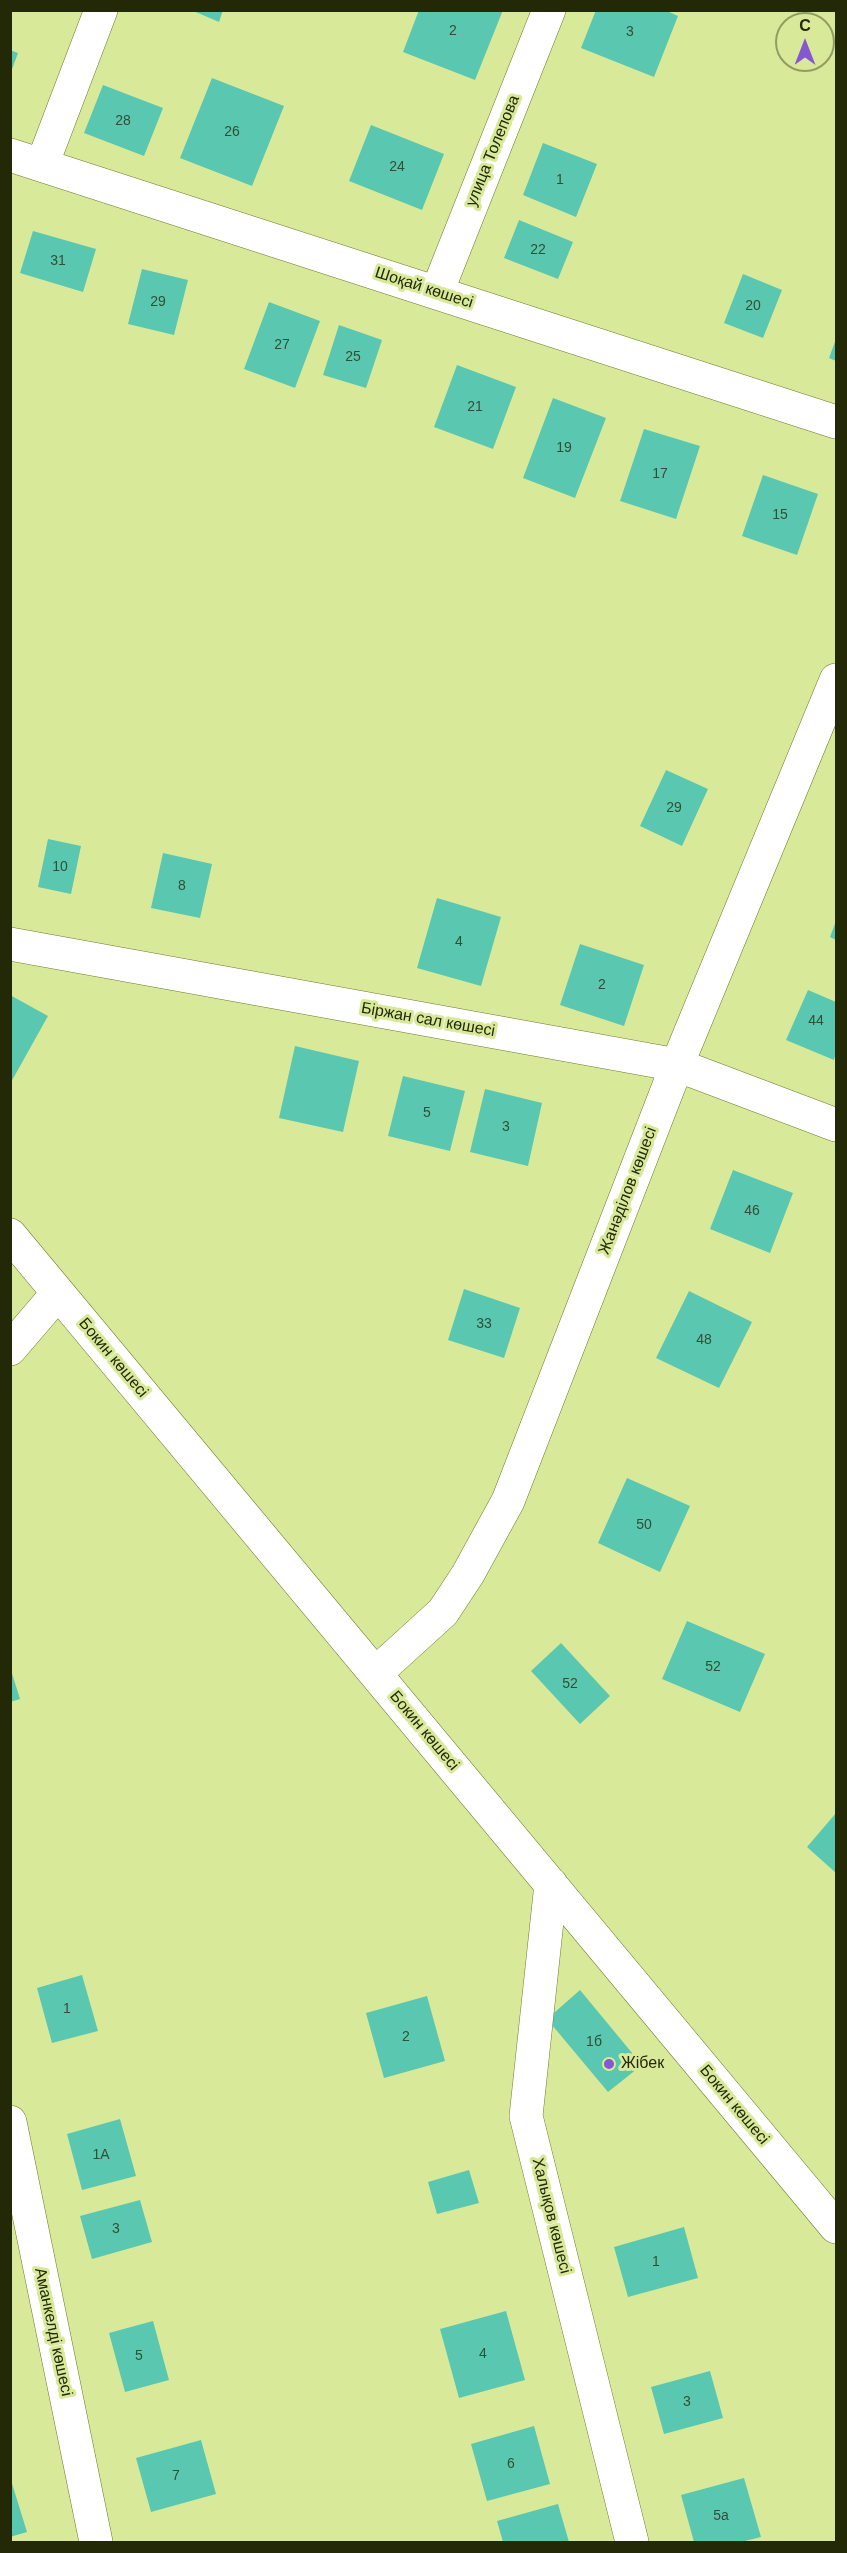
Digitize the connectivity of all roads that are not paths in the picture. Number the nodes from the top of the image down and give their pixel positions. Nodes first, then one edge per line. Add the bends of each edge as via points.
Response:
1 (101, 10) edge
2 (549, 10) edge
3 (10, 155) edge
4 (42, 165) junction
5 (437, 292) junction
6 (837, 422) edge
7 (837, 680) edge
8 (10, 944) edge
9 (677, 1065) junction
10 (837, 1125) edge
11 (10, 1235) edge
12 (58, 1293) junction
13 (10, 1349) edge
14 (376, 1673) junction
15 (551, 1884) junction
16 (10, 2122) edge
17 (837, 2227) edge
18 (96, 2542) edge
19 (632, 2542) edge

1 - 4 street
2 - 5 street, улица Толепова
3 - 4 street, Шоқай көшесі
4 - 5 street, Шоқай көшесі
5 - 6 street, Шоқай көшесі
7 - 9 street, Жанәділов көшесі
8 - 9 street, Біржан сал көшесі
9 - 10 street, Біржан сал көшесі
9 - 14 street, Жанәділов көшесі via 508,1501 443,1612
11 - 12 street, Бокин көшесі
12 - 13 street
12 - 14 street, Бокин көшесі
14 - 15 street, Бокин көшесі
15 - 17 street, Бокин көшесі
15 - 19 street, Халықов көшесі via 526,2116
16 - 18 street, Аманкелді көшесі

